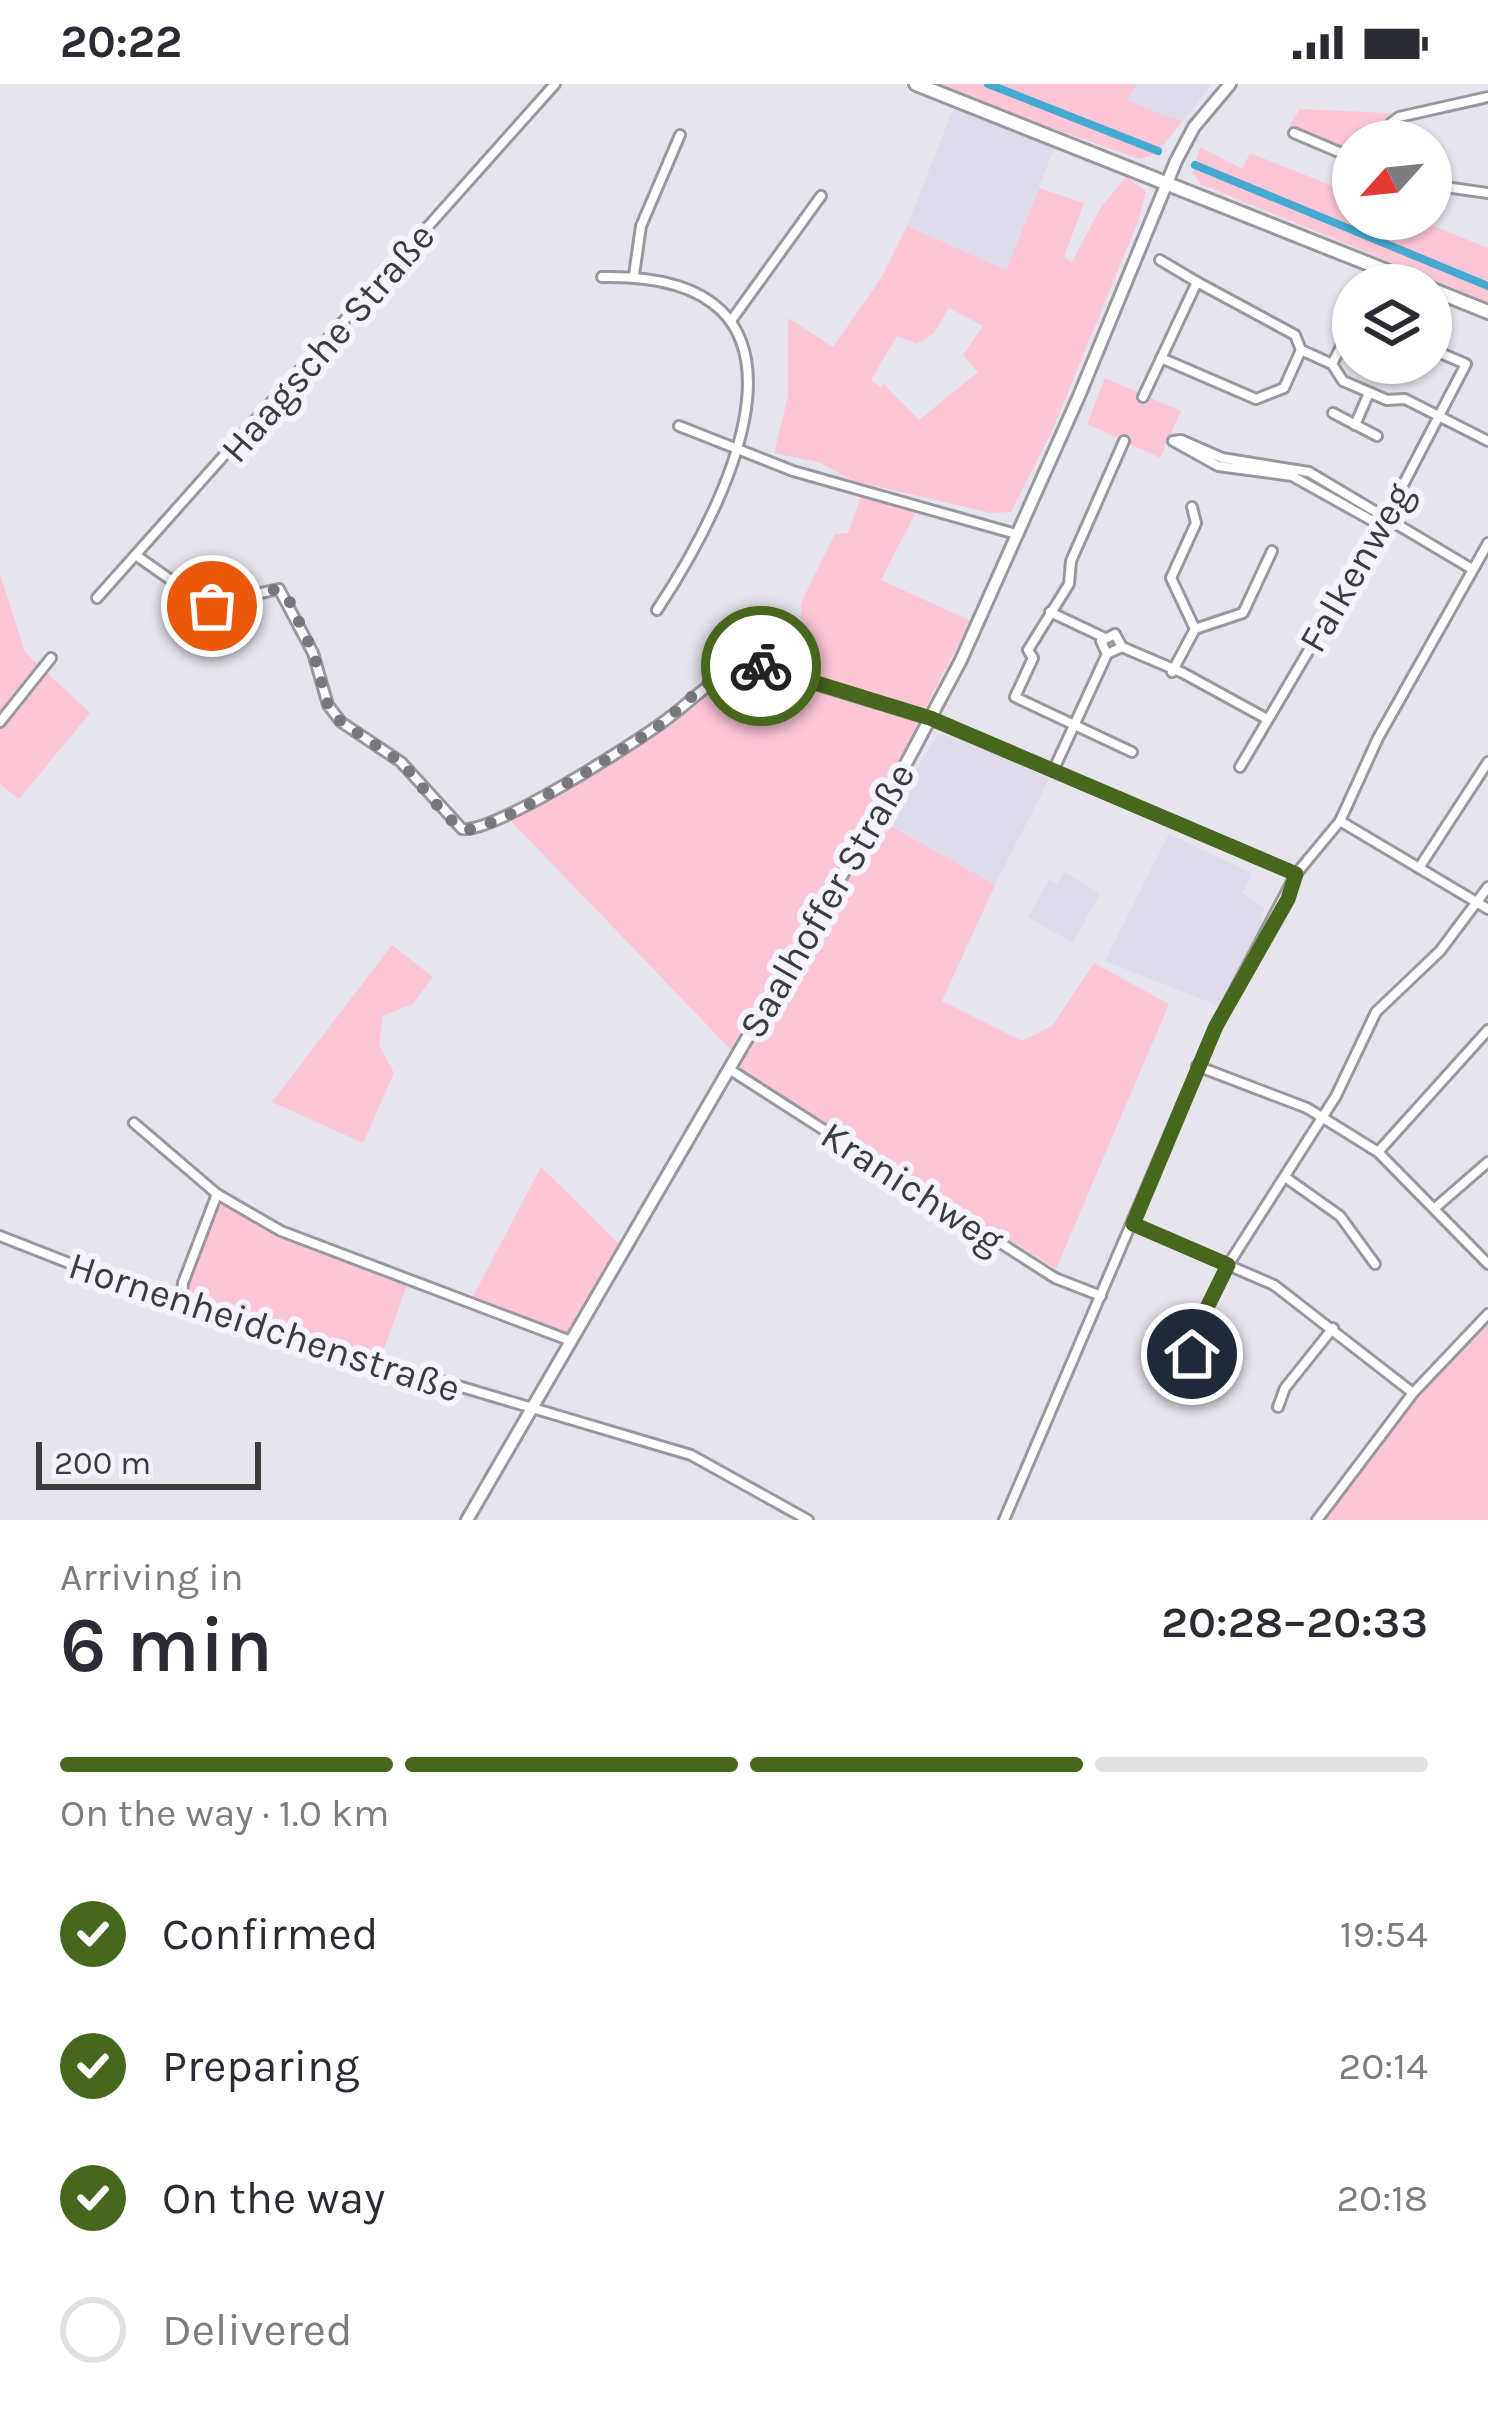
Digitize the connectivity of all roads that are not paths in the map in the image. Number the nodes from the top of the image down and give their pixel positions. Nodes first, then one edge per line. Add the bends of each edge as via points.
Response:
1 (555, 84) edge
2 (916, 84) edge
3 (1230, 84) edge
4 (1488, 97) edge
5 (1395, 120) edge
6 (1294, 133) dead end
7 (680, 135) dead end
8 (1332, 149) edge
9 (1167, 181) junction
10 (1452, 187) edge
11 (1488, 193) edge
12 (821, 196) dead end
13 (1160, 260) dead end
14 (1371, 264) edge
15 (634, 275) junction
16 (602, 277) dead end
17 (1196, 282) junction
18 (1452, 298) edge
19 (1488, 313) edge
20 (734, 318) junction
21 (1301, 350) junction
22 (1161, 358) junction
23 (1452, 358) edge
24 (1332, 364) edge
25 (1348, 384) edge
26 (1369, 393) junction
27 (1143, 398) dead end
28 (1333, 413) dead end
29 (1441, 415) junction
30 (1355, 424) junction
31 (679, 426) dead end
32 (1378, 436) dead end
33 (1124, 441) dead end
34 (1488, 441) edge
35 (735, 449) junction
36 (1192, 507) dead end
37 (1383, 519) junction
38 (1016, 534) junction
39 (1487, 546) edge
40 (1272, 551) dead end
41 (137, 556) junction
42 (1472, 569) junction
43 (97, 598) dead end
44 (657, 610) dead end
45 (1048, 611) junction
46 (1195, 629) junction
47 (1103, 637) junction
48 (1122, 647) junction
49 (1107, 654) junction
50 (51, 658) dead end
51 (1172, 672) junction
52 (930, 718) junction
53 (1267, 719) junction
54 (0, 722) edge
55 (1075, 724) junction
56 (1132, 752) dead end
57 (1488, 762) edge
58 (1240, 767) dead end
59 (1053, 771) junction
60 (1340, 821) junction
61 (1419, 868) junction
62 (1296, 874) junction
63 (1488, 887) edge
64 (1478, 902) junction
65 (1488, 909) edge
66 (1488, 1030) edge
67 (1197, 1066) junction
68 (729, 1069) junction
69 (1323, 1117) junction
70 (134, 1123) dead end
71 (1378, 1153) junction
72 (1488, 1162) edge
73 (1285, 1177) junction
74 (217, 1194) junction
75 (1435, 1208) junction
76 (1133, 1224) junction
77 (0, 1236) edge
78 (1376, 1264) dead end
79 (1488, 1264) edge
80 (1228, 1265) junction
81 (1101, 1296) junction
82 (182, 1304) junction
83 (1488, 1315) edge
84 (1334, 1328) junction
85 (572, 1341) junction
86 (1192, 1354) dead end
87 (1413, 1393) junction
88 (1278, 1407) dead end
89 (531, 1411) junction
90 (467, 1520) edge
91 (808, 1520) edge
92 (1004, 1520) edge
93 (1317, 1520) edge

1 - 41 street, Haagsche Straße
2 - 9 main road
3 - 9 main road, Saalhoffer Straße via 1194,128
4 - 5 street
6 - 8 street
7 - 15 street via 640,226
9 - 14 main road
9 - 38 main road, Saalhoffer Straße
10 - 11 street
12 - 20 street
13 - 17 street
15 - 16 street
15 - 20 street via 686,287
17 - 21 street via 1295,335
17 - 22 street
18 - 19 main road
20 - 35 street via 749,384
21 - 22 street via 1284,388 1256,399
21 - 24 street
22 - 27 street
23 - 29 street, Falkenweg via 1466,364
25 - 26 street
26 - 29 street
26 - 30 street
28 - 30 street
29 - 34 street
29 - 37 street, Falkenweg
30 - 32 street
31 - 35 street
33 - 45 street via 1071,561 1069,584
35 - 38 street
35 - 44 street via 738,460 711,521
36 - 46 street via 1196,523 1171,578
37 - 37 street via 1309,472 1173,441 1218,466 1292,476 1371,520
37 - 42 street
37 - 53 street, Falkenweg
38 - 52 main road, Saalhoffer Straße
39 - 42 street
40 - 46 street via 1244,613
41 - 43 street, Haagsche Straße
41 - 52 street via 206,605 279,589 341,722 401,762 467,830 516,812 653,730 746,663
42 - 60 street
45 - 47 street
45 - 55 street via 1015,697
46 - 51 street
47 - 48 street via 1115,634
47 - 49 street
48 - 49 street
48 - 51 street
49 - 55 street
50 - 54 street
51 - 53 street
52 - 59 street
52 - 68 main road, Saalhoffer Straße
53 - 58 street, Falkenweg
55 - 56 street
55 - 59 street
57 - 61 street
59 - 62 street
60 - 61 street
60 - 62 street
61 - 64 street
62 - 67 street
63 - 64 street
64 - 65 street
64 - 69 street via 1376,1012
66 - 71 street
67 - 69 street
67 - 76 street
68 - 81 street, Kranichweg via 1055,1278
68 - 85 main road, Saalhoffer Straße
69 - 71 street
69 - 73 street
70 - 74 street
71 - 75 street
72 - 75 street
73 - 78 street via 1340,1216
73 - 80 street
74 - 82 street
74 - 85 street via 317,1247
75 - 79 street
76 - 80 street
76 - 81 street
77 - 82 street, Hornenheidchenstraße
80 - 84 street via 1274,1285
80 - 86 street
81 - 92 street
82 - 89 street, Hornenheidchenstraße
83 - 87 street
84 - 87 street
84 - 88 street
85 - 89 main road, Saalhoffer Straße
87 - 93 street
89 - 90 main road, Saalhoffer Straße
89 - 91 street, Hornenheidchenstraße via 691,1455

